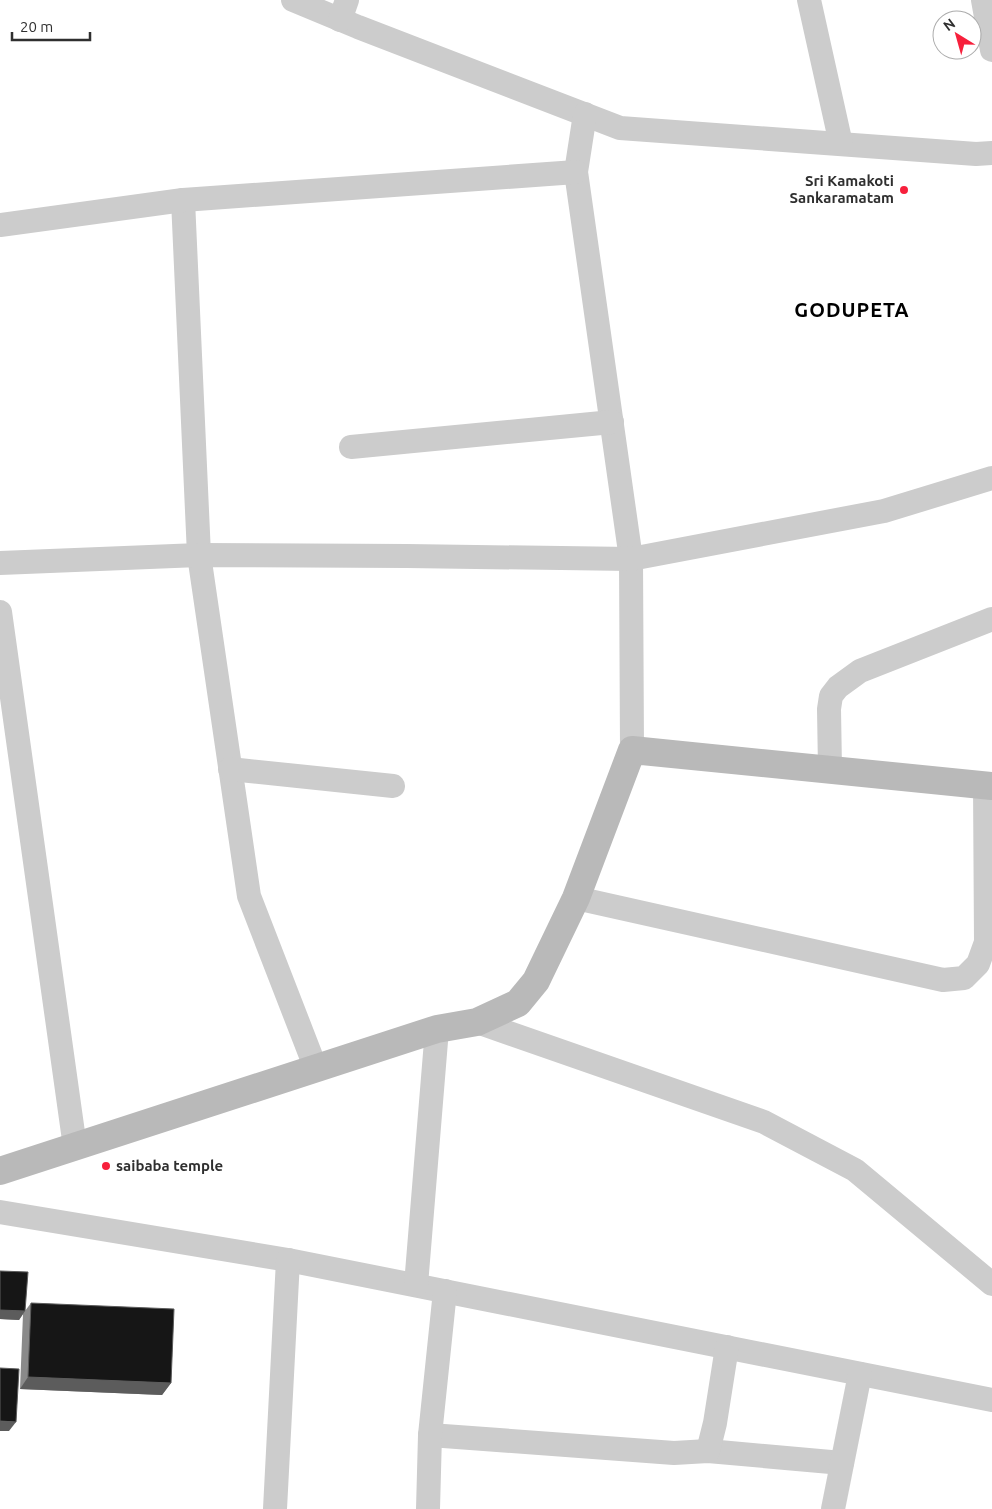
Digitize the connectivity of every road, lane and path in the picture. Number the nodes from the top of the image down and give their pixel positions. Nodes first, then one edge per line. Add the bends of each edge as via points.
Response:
1 (293, 0) edge
2 (809, 0) edge
3 (982, 0) edge
4 (343, 10) edge
5 (992, 50) edge
6 (585, 114) junction
7 (841, 144) junction
8 (992, 153) edge
9 (576, 172) junction
10 (183, 200) junction
11 (0, 225) edge
12 (612, 422) junction
13 (351, 447) dead end
14 (992, 478) edge
15 (199, 555) junction
16 (631, 559) junction
17 (0, 564) edge
18 (0, 612) edge
19 (992, 619) edge
20 (632, 750) junction
21 (230, 769) junction
22 (830, 769) junction
23 (989, 785) edge
24 (393, 786) dead end
25 (576, 898) junction
26 (476, 1022) junction
27 (437, 1029) junction
28 (316, 1069) junction
29 (76, 1147) junction
30 (0, 1171) edge
31 (0, 1212) edge
32 (288, 1260) junction
33 (992, 1284) edge
34 (416, 1285) junction
35 (445, 1291) junction
36 (728, 1347) junction
37 (860, 1374) junction
38 (992, 1400) edge
39 (430, 1435) junction
40 (708, 1451) junction
41 (842, 1463) junction
42 (275, 1509) edge
43 (428, 1509) edge
44 (833, 1509) edge

1 - 4 street
2 - 7 street
3 - 5 street
4 - 6 street
6 - 7 street via 620,128
6 - 9 street
7 - 8 street
9 - 10 street
9 - 12 street
10 - 11 street
10 - 15 street
12 - 13 street
12 - 16 street
14 - 16 street via 884,511
15 - 16 street
15 - 17 street
15 - 21 street
16 - 20 street
18 - 29 street
19 - 22 street via 860,671 838,687 831,696 829,709
20 - 22 street
20 - 25 street
21 - 24 street
21 - 28 street via 249,896
22 - 23 street
23 - 25 street via 986,942 978,964 964,978 943,980
25 - 26 street via 536,981 518,1003
26 - 27 street
26 - 33 street via 764,1122 855,1170
27 - 28 street
27 - 34 street
28 - 29 street
29 - 30 street
31 - 32 street
32 - 34 street
32 - 42 street
34 - 35 street
35 - 36 street
35 - 39 street
36 - 37 street
36 - 40 street
37 - 38 street
37 - 41 street
39 - 40 street via 674,1452
39 - 43 street
40 - 41 street
41 - 44 street

